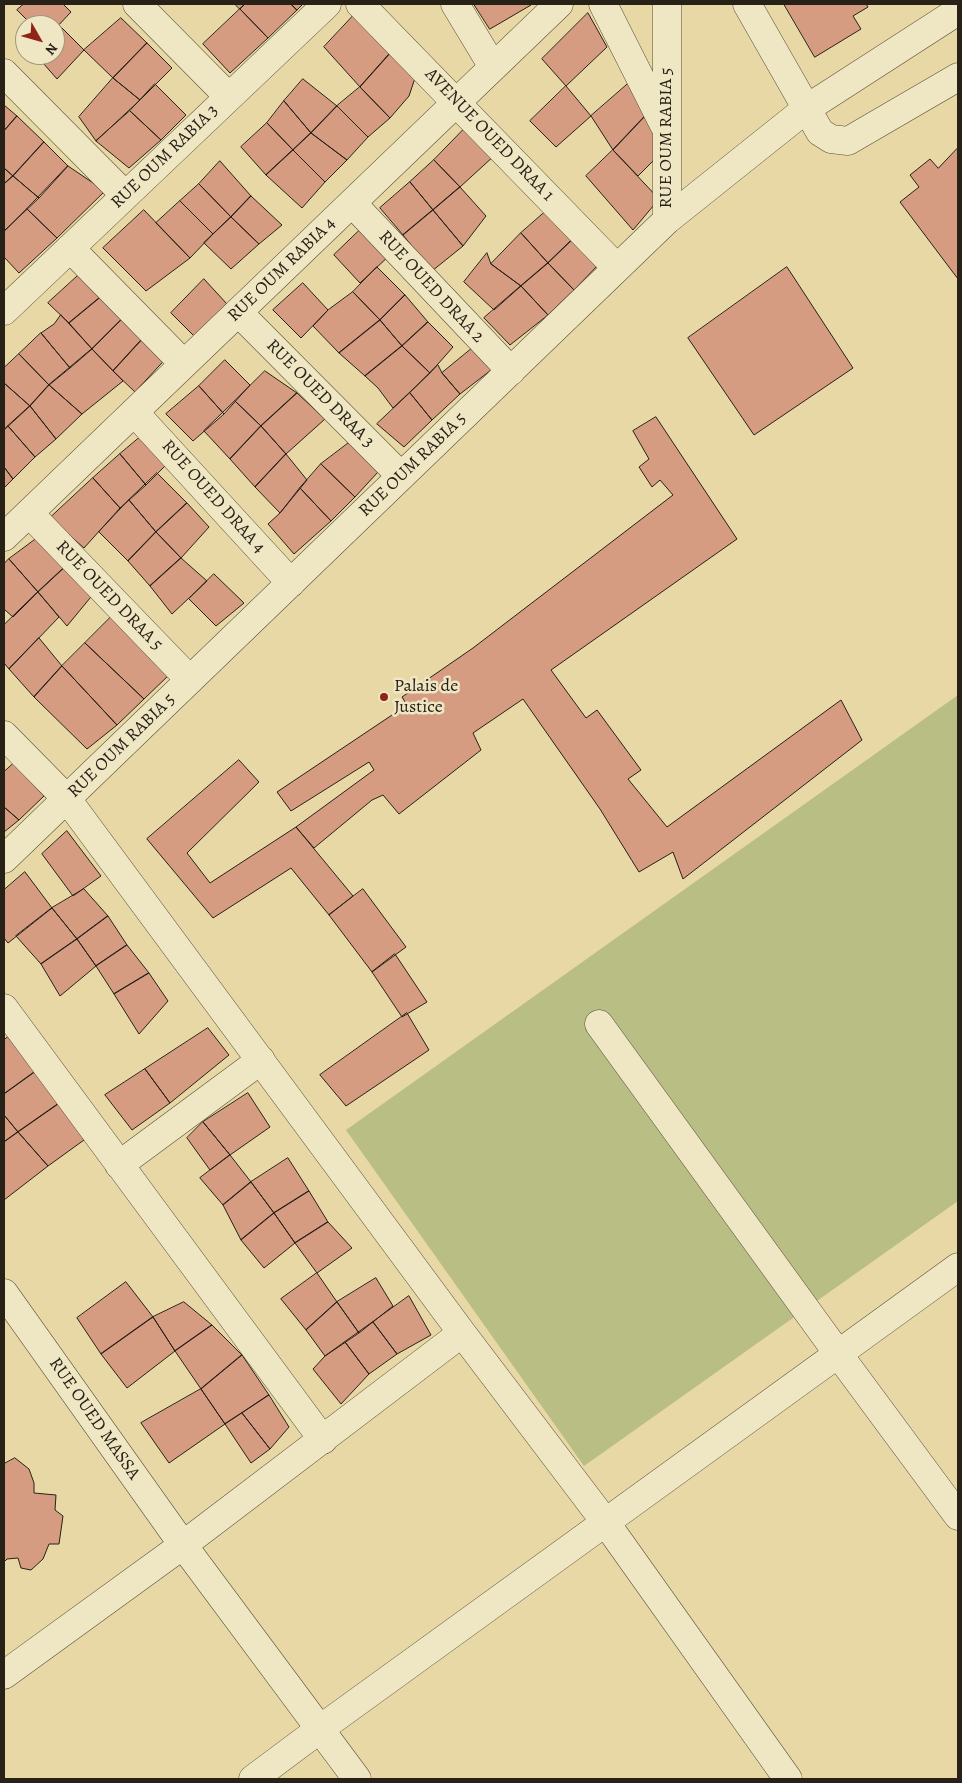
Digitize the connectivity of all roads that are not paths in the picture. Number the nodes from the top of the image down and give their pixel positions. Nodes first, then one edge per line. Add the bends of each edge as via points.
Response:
1 (137, 4) edge
2 (327, 4) edge
3 (360, 4) edge
4 (455, 4) edge
5 (559, 4) edge
6 (602, 4) edge
7 (667, 4) edge
8 (747, 4) edge
9 (958, 11) edge
10 (493, 67) junction
11 (4, 73) edge
12 (958, 77) edge
13 (229, 97) junction
14 (457, 102) junction
15 (806, 109) junction
16 (666, 129) junction
17 (126, 196) junction
18 (352, 203) junction
19 (667, 220) junction
20 (70, 248) junction
21 (617, 268) junction
22 (9, 296) edge
23 (238, 312) junction
24 (184, 364) junction
25 (510, 371) junction
26 (134, 412) junction
27 (401, 476) junction
28 (29, 513) junction
29 (4, 537) edge
30 (291, 583) junction
31 (190, 680) junction
32 (4, 735) edge
33 (66, 799) junction
34 (4, 860) edge
35 (4, 1008) edge
36 (599, 1024) dead end
37 (261, 1060) junction
38 (119, 1165) junction
39 (958, 1267) edge
40 (4, 1293) edge
41 (462, 1333) junction
42 (839, 1355) junction
43 (323, 1440) junction
44 (958, 1516) edge
45 (606, 1523) junction
46 (183, 1545) junction
47 (4, 1675) edge
48 (320, 1729) junction
49 (254, 1779) edge
50 (357, 1779) edge
51 (788, 1779) edge

1 - 13 street
2 - 13 street, RUE OUM RABIA 3
3 - 14 street, AVENUE OUED DRAA 1
4 - 10 street
5 - 10 street, RUE OUM RABIA 4
6 - 16 street
7 - 16 street, RUE OUM RABIA 5
8 - 15 street
9 - 15 street
10 - 14 street, RUE OUM RABIA 4
11 - 17 street
12 - 15 street via 848,141 831,139 820,132
13 - 17 street, RUE OUM RABIA 3
14 - 18 street, RUE OUM RABIA 4
14 - 21 street, AVENUE OUED DRAA 1
15 - 19 street
16 - 19 street, RUE OUM RABIA 5
17 - 20 street, RUE OUM RABIA 3
18 - 23 street, RUE OUM RABIA 4
18 - 25 street, RUE OUED DRAA 2
19 - 21 street, RUE OUM RABIA 5
20 - 22 street, RUE OUM RABIA 3
20 - 24 street
21 - 25 street, RUE OUM RABIA 5
23 - 24 street, RUE OUM RABIA 4
23 - 27 street, RUE OUED DRAA 3
24 - 26 street, RUE OUM RABIA 4
25 - 27 street, RUE OUM RABIA 5
26 - 28 street, RUE OUM RABIA 4
26 - 30 street, RUE OUED DRAA 4
27 - 30 street, RUE OUM RABIA 5
28 - 29 street, RUE OUM RABIA 4
28 - 31 street, RUE OUED DRAA 5
30 - 31 street, RUE OUM RABIA 5
31 - 33 street, RUE OUM RABIA 5
32 - 33 street
33 - 34 street, RUE OUM RABIA 5
33 - 37 street
35 - 38 street
36 - 42 street
37 - 38 street
37 - 41 street
38 - 43 street
39 - 42 street
40 - 46 street, RUE OUED MASSA
41 - 43 street
41 - 45 street
42 - 44 street
42 - 45 street
43 - 46 street
45 - 48 street
45 - 51 street
46 - 47 street
46 - 48 street, RUE OUED MASSA
48 - 49 street
48 - 50 street, RUE OUED MASSA

